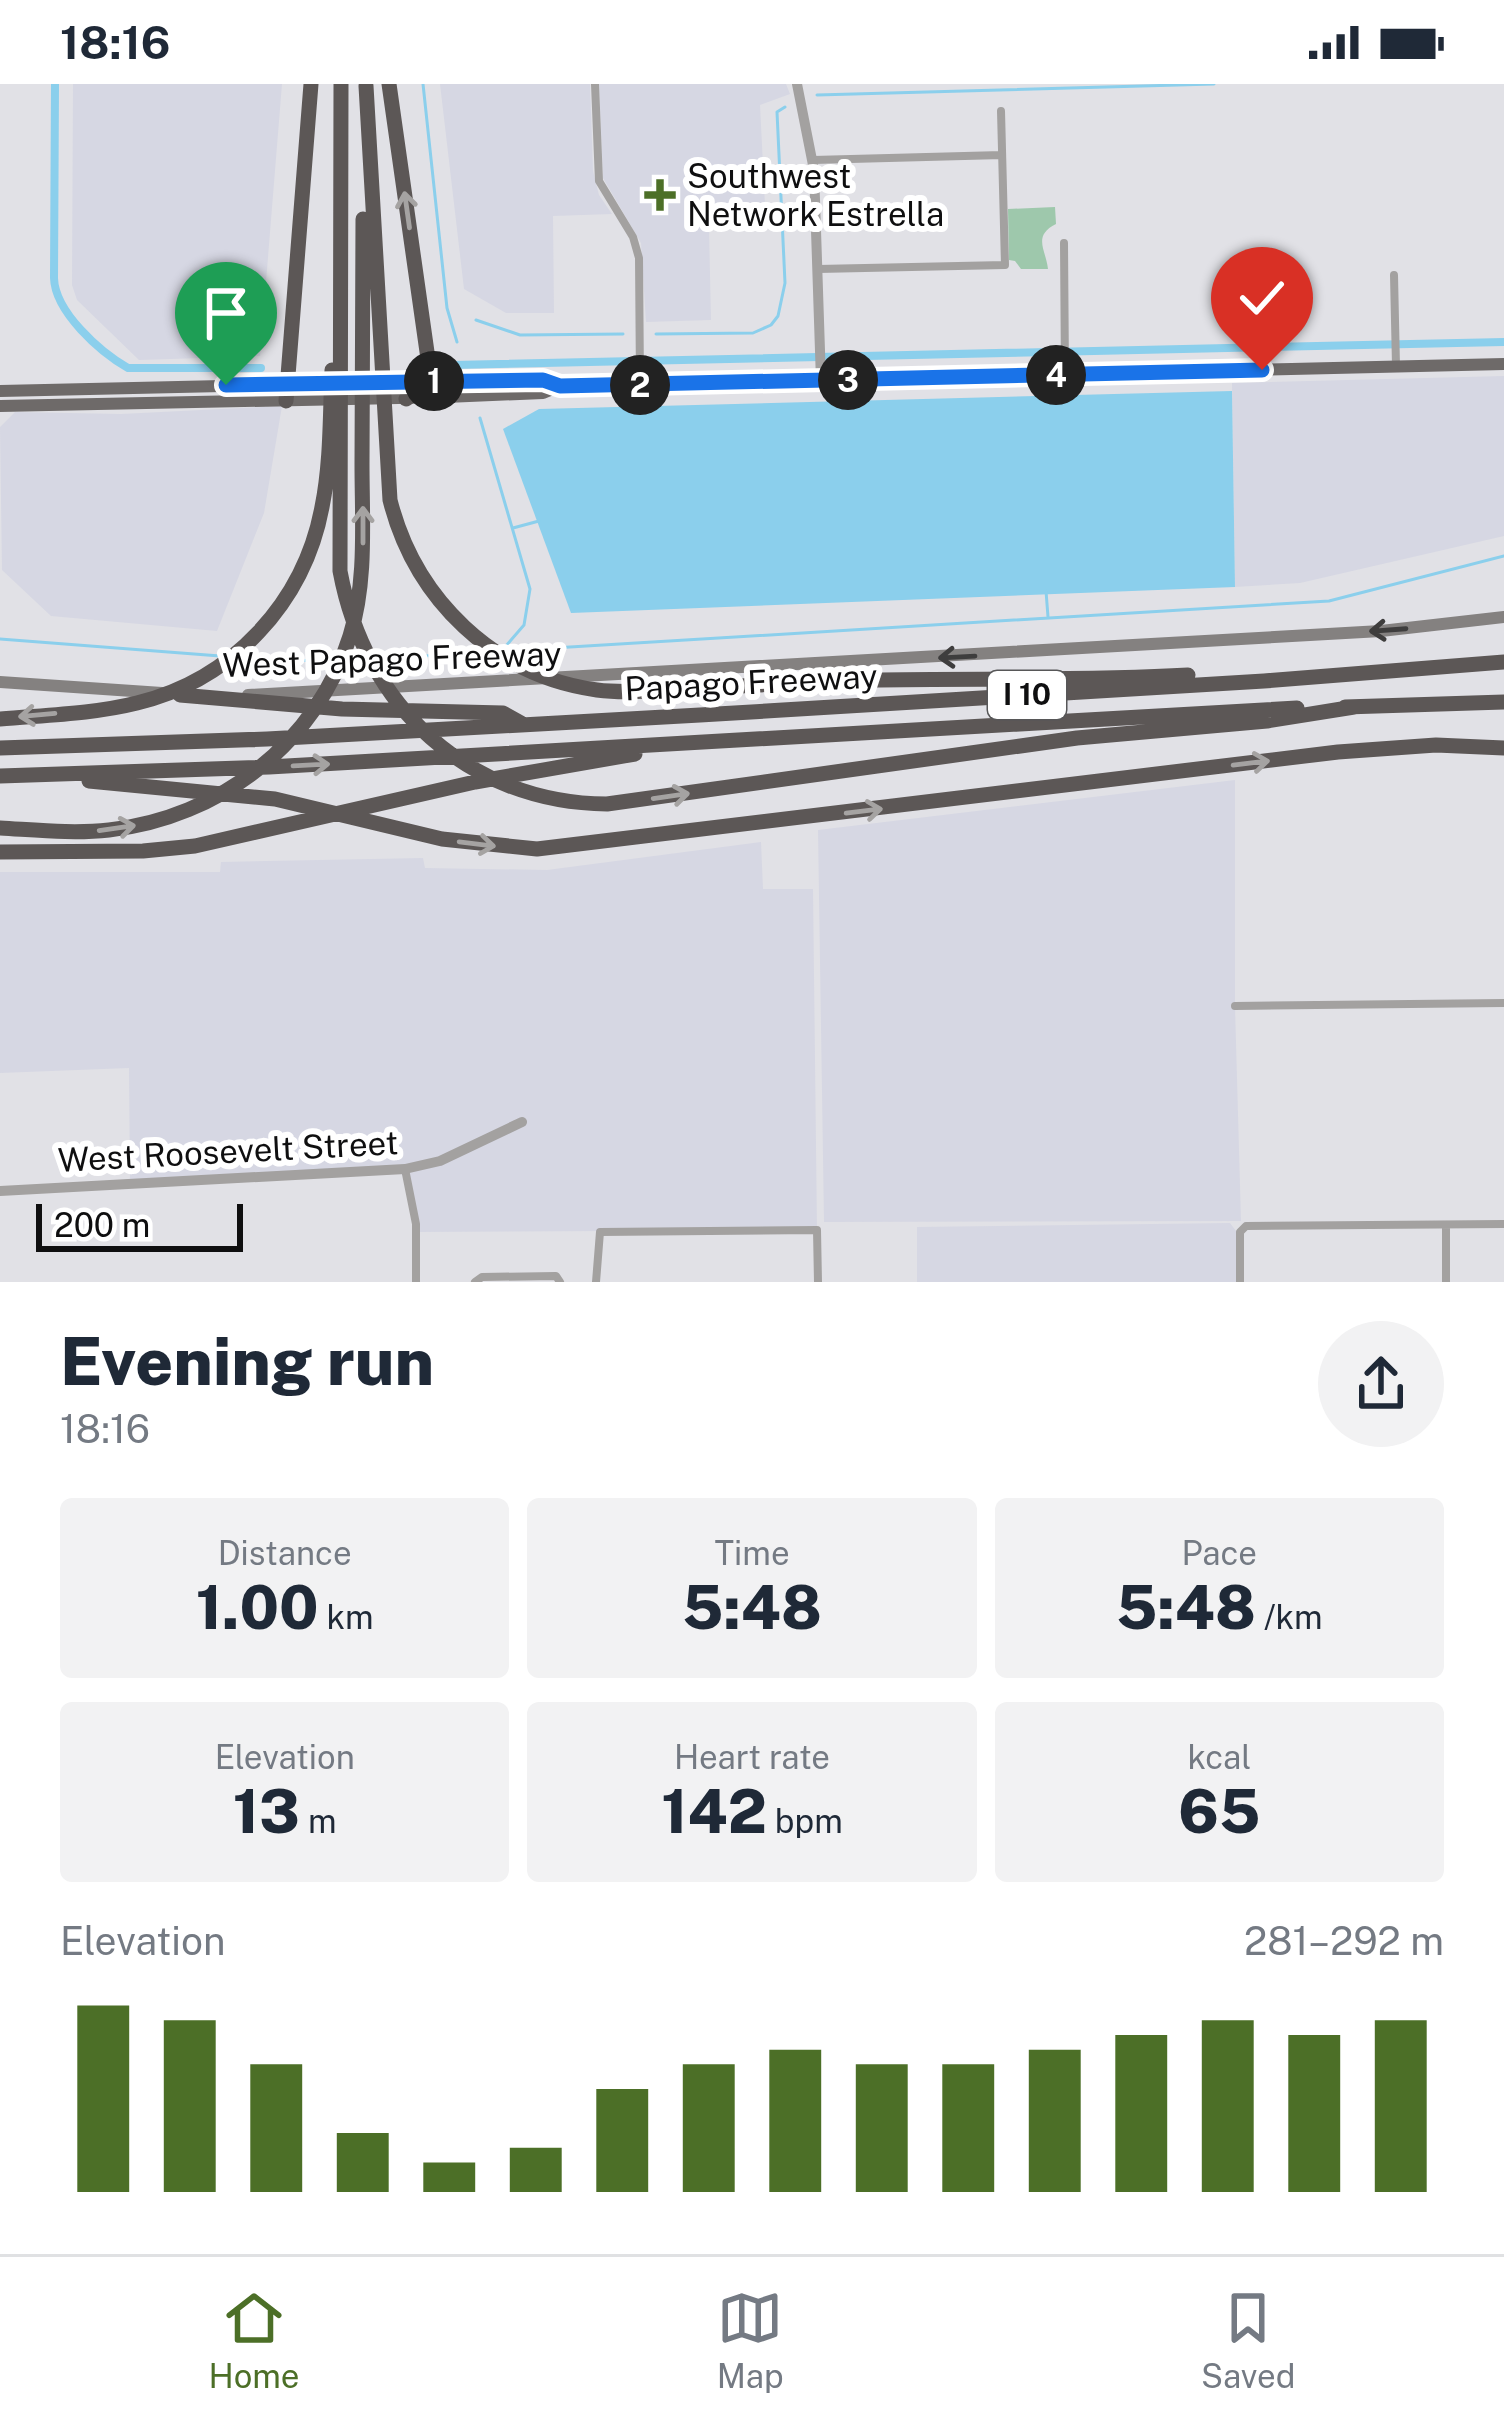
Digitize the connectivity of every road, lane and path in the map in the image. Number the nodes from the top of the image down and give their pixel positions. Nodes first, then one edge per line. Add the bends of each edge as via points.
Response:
1 (311, 84) edge
2 (341, 84) edge
3 (389, 84) edge
4 (595, 84) edge
5 (797, 84) edge
6 (366, 85) edge
7 (1000, 111) dead end
8 (1002, 155) junction
9 (814, 160) junction
10 (1064, 243) dead end
11 (818, 269) junction
12 (1394, 274) dead end
13 (371, 351) junction
14 (1396, 359) junction
15 (1504, 364) edge
16 (1065, 375) junction
17 (429, 381) junction
18 (820, 381) junction
19 (640, 385) junction
20 (560, 386) junction
21 (0, 391) edge
22 (286, 392) junction
23 (406, 399) junction
24 (0, 406) edge
25 (335, 426) junction
26 (1504, 617) edge
27 (1504, 662) edge
28 (1353, 672) junction
29 (0, 682) edge
30 (180, 694) junction
31 (1504, 701) edge
32 (1354, 707) junction
33 (0, 719) edge
34 (524, 724) junction
35 (660, 745) junction
36 (2, 748) edge
37 (1504, 748) edge
38 (2, 776) edge
39 (69, 776) junction
40 (0, 828) edge
41 (0, 852) edge
42 (1504, 1003) edge
43 (1235, 1006) dead end
44 (522, 1122) dead end
45 (405, 1169) junction
46 (0, 1191) edge
47 (1504, 1224) edge
48 (1446, 1225) junction
49 (416, 1282) edge
50 (476, 1282) edge
51 (560, 1282) edge
52 (596, 1282) edge
53 (818, 1282) edge
54 (1240, 1282) edge
55 (1446, 1282) edge

1 - 22 highway
2 - 25 highway
17 -> 3 highway
4 - 19 street via 599,181 639,258
5 - 9 street
6 - 13 highway
7 - 8 street
8 - 9 street
8 - 11 street via 1005,265
9 - 11 street
10 - 16 street
11 - 18 street
12 - 14 street
13 - 28 highway via 394,516 415,566 473,636 536,674 602,691 652,691
40 -> 13 highway via 96,831 177,815 254,773 309,716 346,649 360,586
14 - 15 main road
14 - 16 main road
16 - 18 main road
17 - 20 main road
17 - 22 main road
17 - 23 highway
18 - 19 main road
19 - 20 main road
20 - 23 main road
21 - 22 main road
22 - 23 main road
22 - 24 main road
25 -> 32 highway via 344,592 373,668 398,706 449,755 496,782 555,800 627,802
25 -> 33 highway via 302,570 241,650 174,692 126,706
26 -> 30 main road, West Papago Freeway via 811,666
27 - 28 highway, Papago Freeway / I 10
28 - 34 highway, Papago Freeway / I 10
29 - 30 main road, West Papago Freeway
30 - 34 highway via 342,710 502,713
31 - 32 highway, Papago Freeway / I 10
32 - 35 highway, Papago Freeway / I 10
34 - 36 highway, Papago Freeway / I 10
39 -> 35 highway, Papago Freeway / I 10
35 - 41 highway via 195,846
39 -> 37 highway via 258,797 460,842 549,848 1337,752
38 - 39 highway, Papago Freeway / I 10
42 - 43 street
44 - 45 street, West Roosevelt Street
45 - 46 street, West Roosevelt Street
45 - 49 street
47 - 48 street
48 - 54 street via 1241,1228
48 - 55 street
50 - 51 street
52 - 53 street via 600,1232 817,1230

